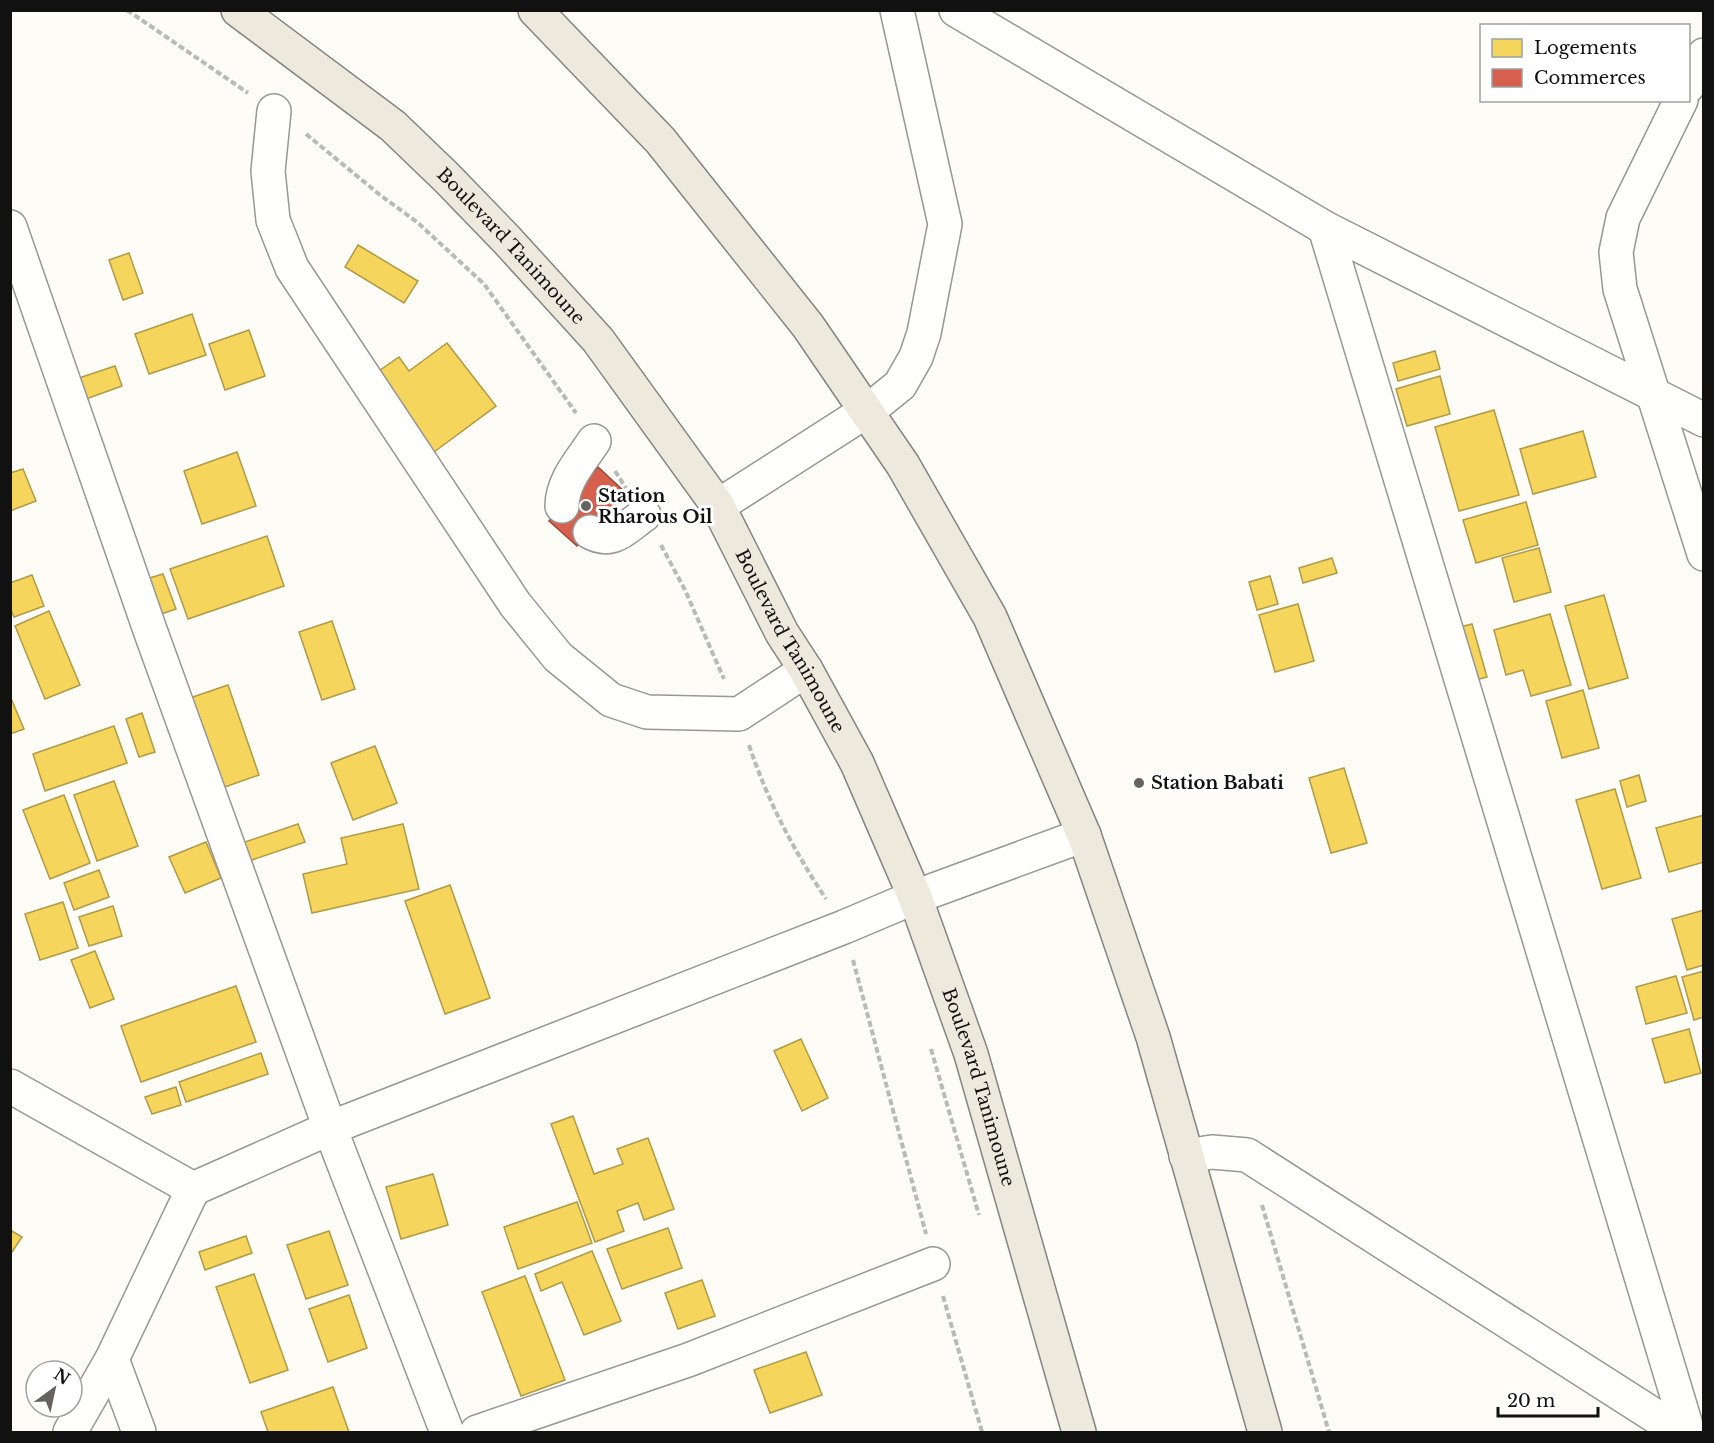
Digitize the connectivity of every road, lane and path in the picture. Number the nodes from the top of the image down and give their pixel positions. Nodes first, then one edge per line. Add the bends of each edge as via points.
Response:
1 (127, 10) edge
2 (238, 10) edge
3 (535, 10) edge
4 (897, 10) edge
5 (956, 10) edge
6 (1704, 55) edge
7 (1690, 84) edge
8 (1680, 102) edge
9 (274, 111) junction
10 (10, 227) edge
11 (1325, 228) junction
12 (1652, 393) junction
13 (865, 412) junction
14 (1704, 420) edge
15 (594, 441) junction
16 (562, 506) dead end
17 (718, 506) junction
18 (644, 515) junction
19 (590, 532) dead end
20 (1704, 554) edge
21 (806, 670) junction
22 (739, 714) junction
23 (1084, 835) junction
24 (915, 897) junction
25 (844, 927) junction
26 (931, 1048) dead end
27 (10, 1086) edge
28 (330, 1128) junction
29 (1247, 1155) junction
30 (1186, 1156) junction
31 (193, 1189) junction
32 (980, 1217) dead end
33 (933, 1264) junction
34 (112, 1359) junction
35 (70, 1432) edge
36 (140, 1432) edge
37 (447, 1432) edge
38 (477, 1432) edge
39 (982, 1432) edge
40 (1079, 1432) edge
41 (1265, 1432) edge
42 (1329, 1432) edge
43 (1680, 1432) edge
44 (1688, 1432) edge

1 - 9 path
2 - 17 main road, Boulevard Tanimoune via 393,126 515,248 598,340
3 - 13 main road via 660,140 808,326
4 - 13 street via 945,224 916,357 900,385
5 - 11 street
6 - 7 street
8 - 12 street via 1623,218 1616,252 1620,289
9 - 15 path via 417,222 484,284
9 - 22 street via 268,171 273,220 292,268 515,604 558,657 610,700 647,712
10 - 28 street
11 - 12 street
11 - 44 street
12 - 14 street
12 - 20 street
13 - 17 street
13 - 23 main road via 903,465 990,617
15 - 16 street via 566,484
15 - 18 path
17 - 21 main road, Boulevard Tanimoune via 782,633
18 - 19 street via 612,537
18 - 22 path via 685,590
21 - 22 street
21 - 24 main road, Boulevard Tanimoune via 857,763
22 - 25 path via 764,787 796,851
23 - 24 street
23 - 30 main road via 1153,1037
24 - 25 street
24 - 40 main road, Boulevard Tanimoune via 971,1054
25 - 28 street
25 - 33 path
26 - 32 path, Boulevard Tanimoune
27 - 31 street
28 - 31 street
28 - 37 street
29 - 30 street via 1212,1152
29 - 42 path
29 - 43 street
30 - 41 main road
31 - 34 street
33 - 38 street via 688,1360
33 - 39 path
34 - 35 street
34 - 36 street

